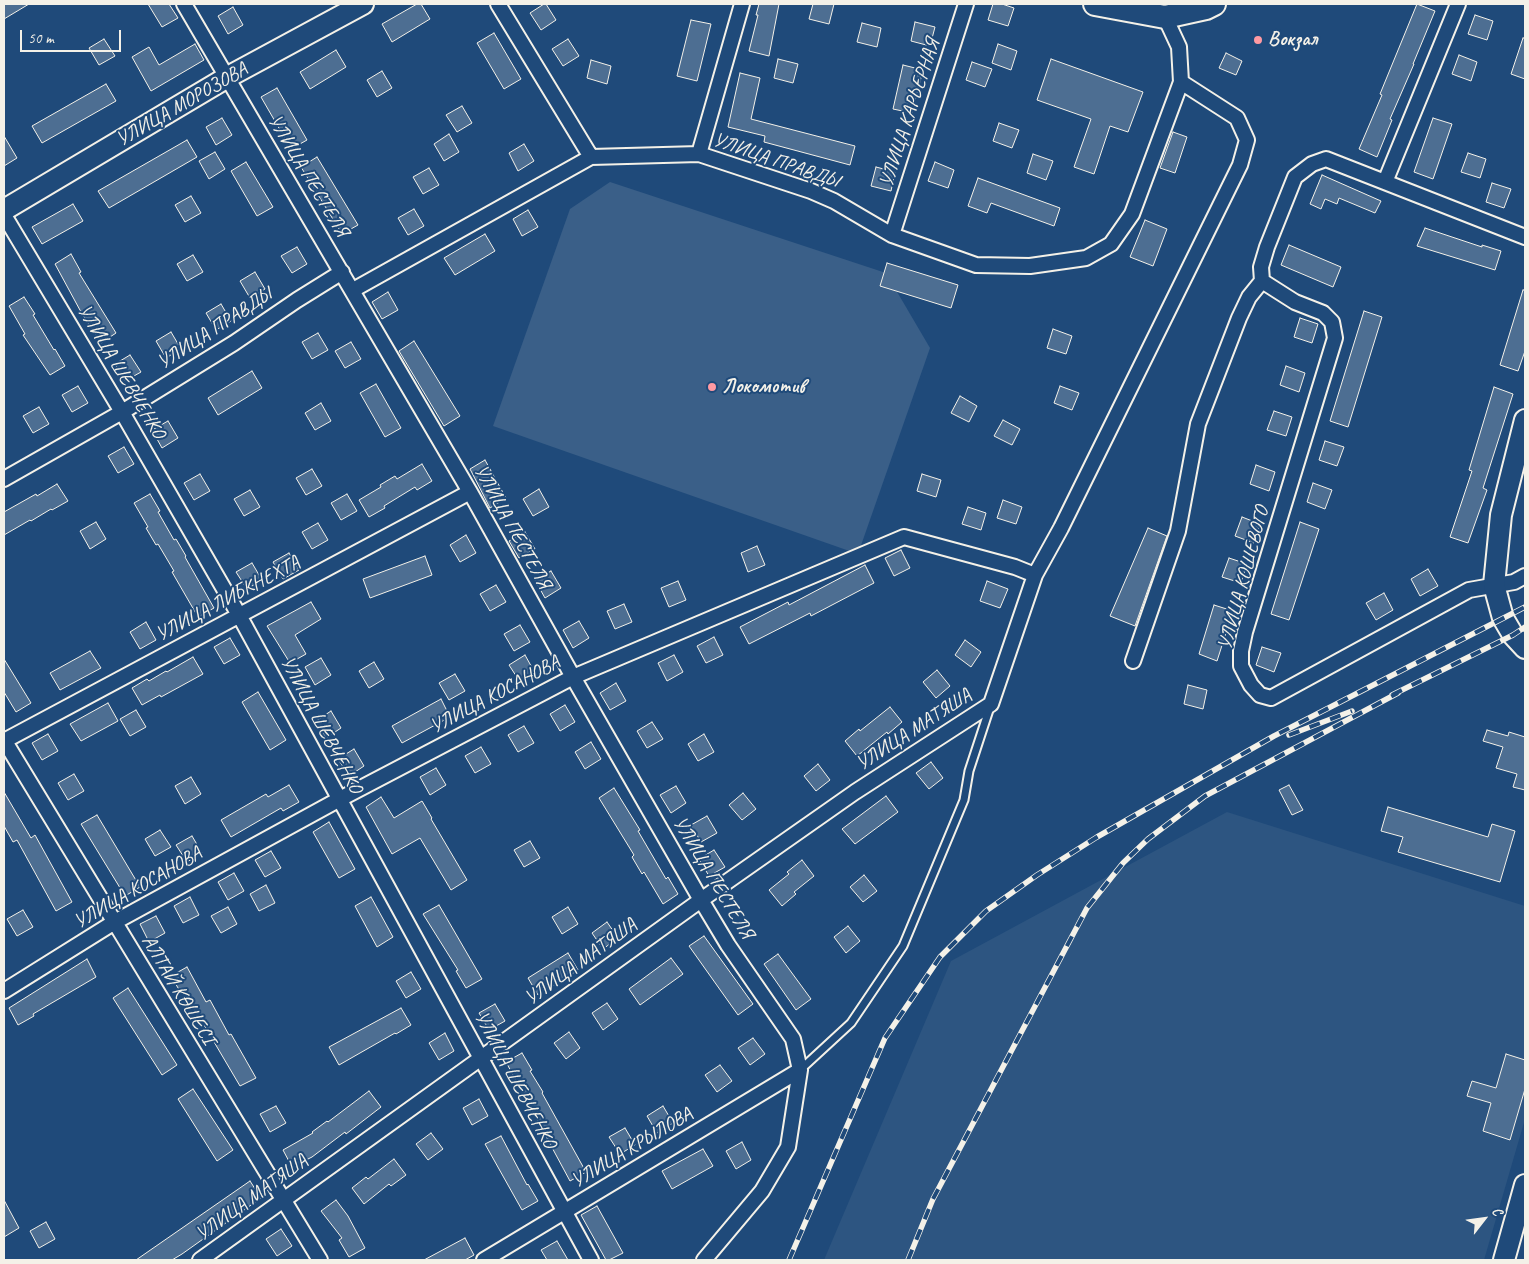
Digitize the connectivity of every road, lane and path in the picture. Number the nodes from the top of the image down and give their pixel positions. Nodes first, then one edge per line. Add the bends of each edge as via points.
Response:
1 (184, 4) edge
2 (363, 4) edge
3 (498, 4) edge
4 (742, 4) edge
5 (966, 4) edge
6 (1094, 4) edge
7 (1214, 4) edge
8 (1458, 4) edge
9 (1165, 16) junction
10 (226, 78) junction
11 (1181, 82) junction
12 (699, 154) junction
13 (591, 157) junction
14 (1385, 182) junction
15 (4, 210) edge
16 (4, 215) edge
17 (892, 235) junction
18 (1525, 237) edge
19 (342, 272) junction
20 (1262, 281) junction
21 (353, 290) junction
22 (122, 412) junction
23 (1525, 420) edge
24 (4, 478) edge
25 (470, 492) junction
26 (1036, 575) junction
27 (1525, 576) edge
28 (1494, 585) junction
29 (239, 615) junction
30 (1525, 648) edge
31 (1133, 661) dead end
32 (573, 677) junction
33 (991, 704) junction
34 (4, 740) edge
35 (338, 800) junction
36 (701, 900) junction
37 (113, 923) junction
38 (4, 992) edge
39 (482, 1059) junction
40 (800, 1070) junction
41 (1525, 1185) edge
42 (283, 1201) junction
43 (564, 1213) junction
44 (200, 1260) edge
45 (320, 1260) edge
46 (484, 1260) edge
47 (591, 1260) edge
48 (704, 1260) edge
49 (1504, 1260) edge

1 - 10 street, УЛИЦА ПЕСТЕЛЯ
2 - 10 main road, УЛИЦА МОРОЗОВА
3 - 13 street
4 - 12 street
5 - 17 street, УЛИЦА КАРЬЕРНАЯ
6 - 9 main road
7 - 9 main road
8 - 14 street
9 - 11 street via 1178,47
10 - 15 main road, УЛИЦА МОРОЗОВА
10 - 19 street, УЛИЦА ПЕСТЕЛЯ
11 - 17 street, УЛИЦА ПРАВДЫ via 1132,214 1111,244 1086,258 1030,266 976,265
11 - 26 street via 1237,118 1247,140 1240,165
12 - 13 street, УЛИЦА ПРАВДЫ
12 - 17 street, УЛИЦА ПРАВДЫ via 811,191
13 - 21 street, УЛИЦА ПРАВДЫ
14 - 18 street
14 - 20 street via 1326,159 1312,164 1295,177 1267,247
16 - 22 street, УЛИЦА ШЕВЧЕНКО
19 - 21 street, УЛИЦА ПЕСТЕЛЯ
19 - 22 street, УЛИЦА ПРАВДЫ via 234,344
20 - 28 street, УЛИЦА КОШЕВОГО via 1295,302 1323,313 1332,322 1335,338 1245,632 1241,666 1251,685 1260,695 1271,698 1452,598 1469,590
20 - 31 street via 1249,297 1239,318 1198,424 1178,531
21 - 25 street, УЛИЦА ПЕСТЕЛЯ
22 - 24 street, УЛИЦА ПРАВДЫ
22 - 29 street, УЛИЦА ШЕВЧЕНКО
23 - 28 main road via 1501,515
25 - 29 street, УЛИЦА ЛИБКНЕХТА
25 - 32 street, УЛИЦА ПЕСТЕЛЯ
26 - 32 street, УЛИЦА КОСАНОВА via 904,537
26 - 33 street
27 - 28 street via 1514,582
28 - 30 main road via 1503,618 1512,635
29 - 34 street, УЛИЦА ЛИБКНЕХТА
29 - 35 street, УЛИЦА ШЕВЧЕНКО
32 - 35 street, УЛИЦА КОСАНОВА
32 - 36 street, УЛИЦА ПЕСТЕЛЯ
33 - 36 street, УЛИЦА МАТЯША via 855,792
33 - 40 lane via 969,771 964,800 903,946 851,1023
34 - 37 street, АЛТАЙ КӨШЕСІ
35 - 37 street, УЛИЦА КОСАНОВА
35 - 39 street, УЛИЦА ШЕВЧЕНКО
36 - 39 street, УЛИЦА МАТЯША
36 - 40 street, УЛИЦА ПЕСТЕЛЯ via 794,1039
37 - 38 street, УЛИЦА КОСАНОВА
37 - 42 street, АЛТАЙ КӨШЕСІ
39 - 42 street, УЛИЦА МАТЯША
39 - 43 street, УЛИЦА ШЕВЧЕНКО
40 - 43 street, УЛИЦА КРЫЛОВА
40 - 48 street, УЛИЦА ПЕСТЕЛЯ via 788,1147 762,1190
41 - 49 main road
42 - 44 street, УЛИЦА МАТЯША
42 - 45 street, АЛТАЙ КӨШЕСІ
43 - 46 street, УЛИЦА КРЫЛОВА
43 - 47 street, УЛИЦА ШЕВЧЕНКО

